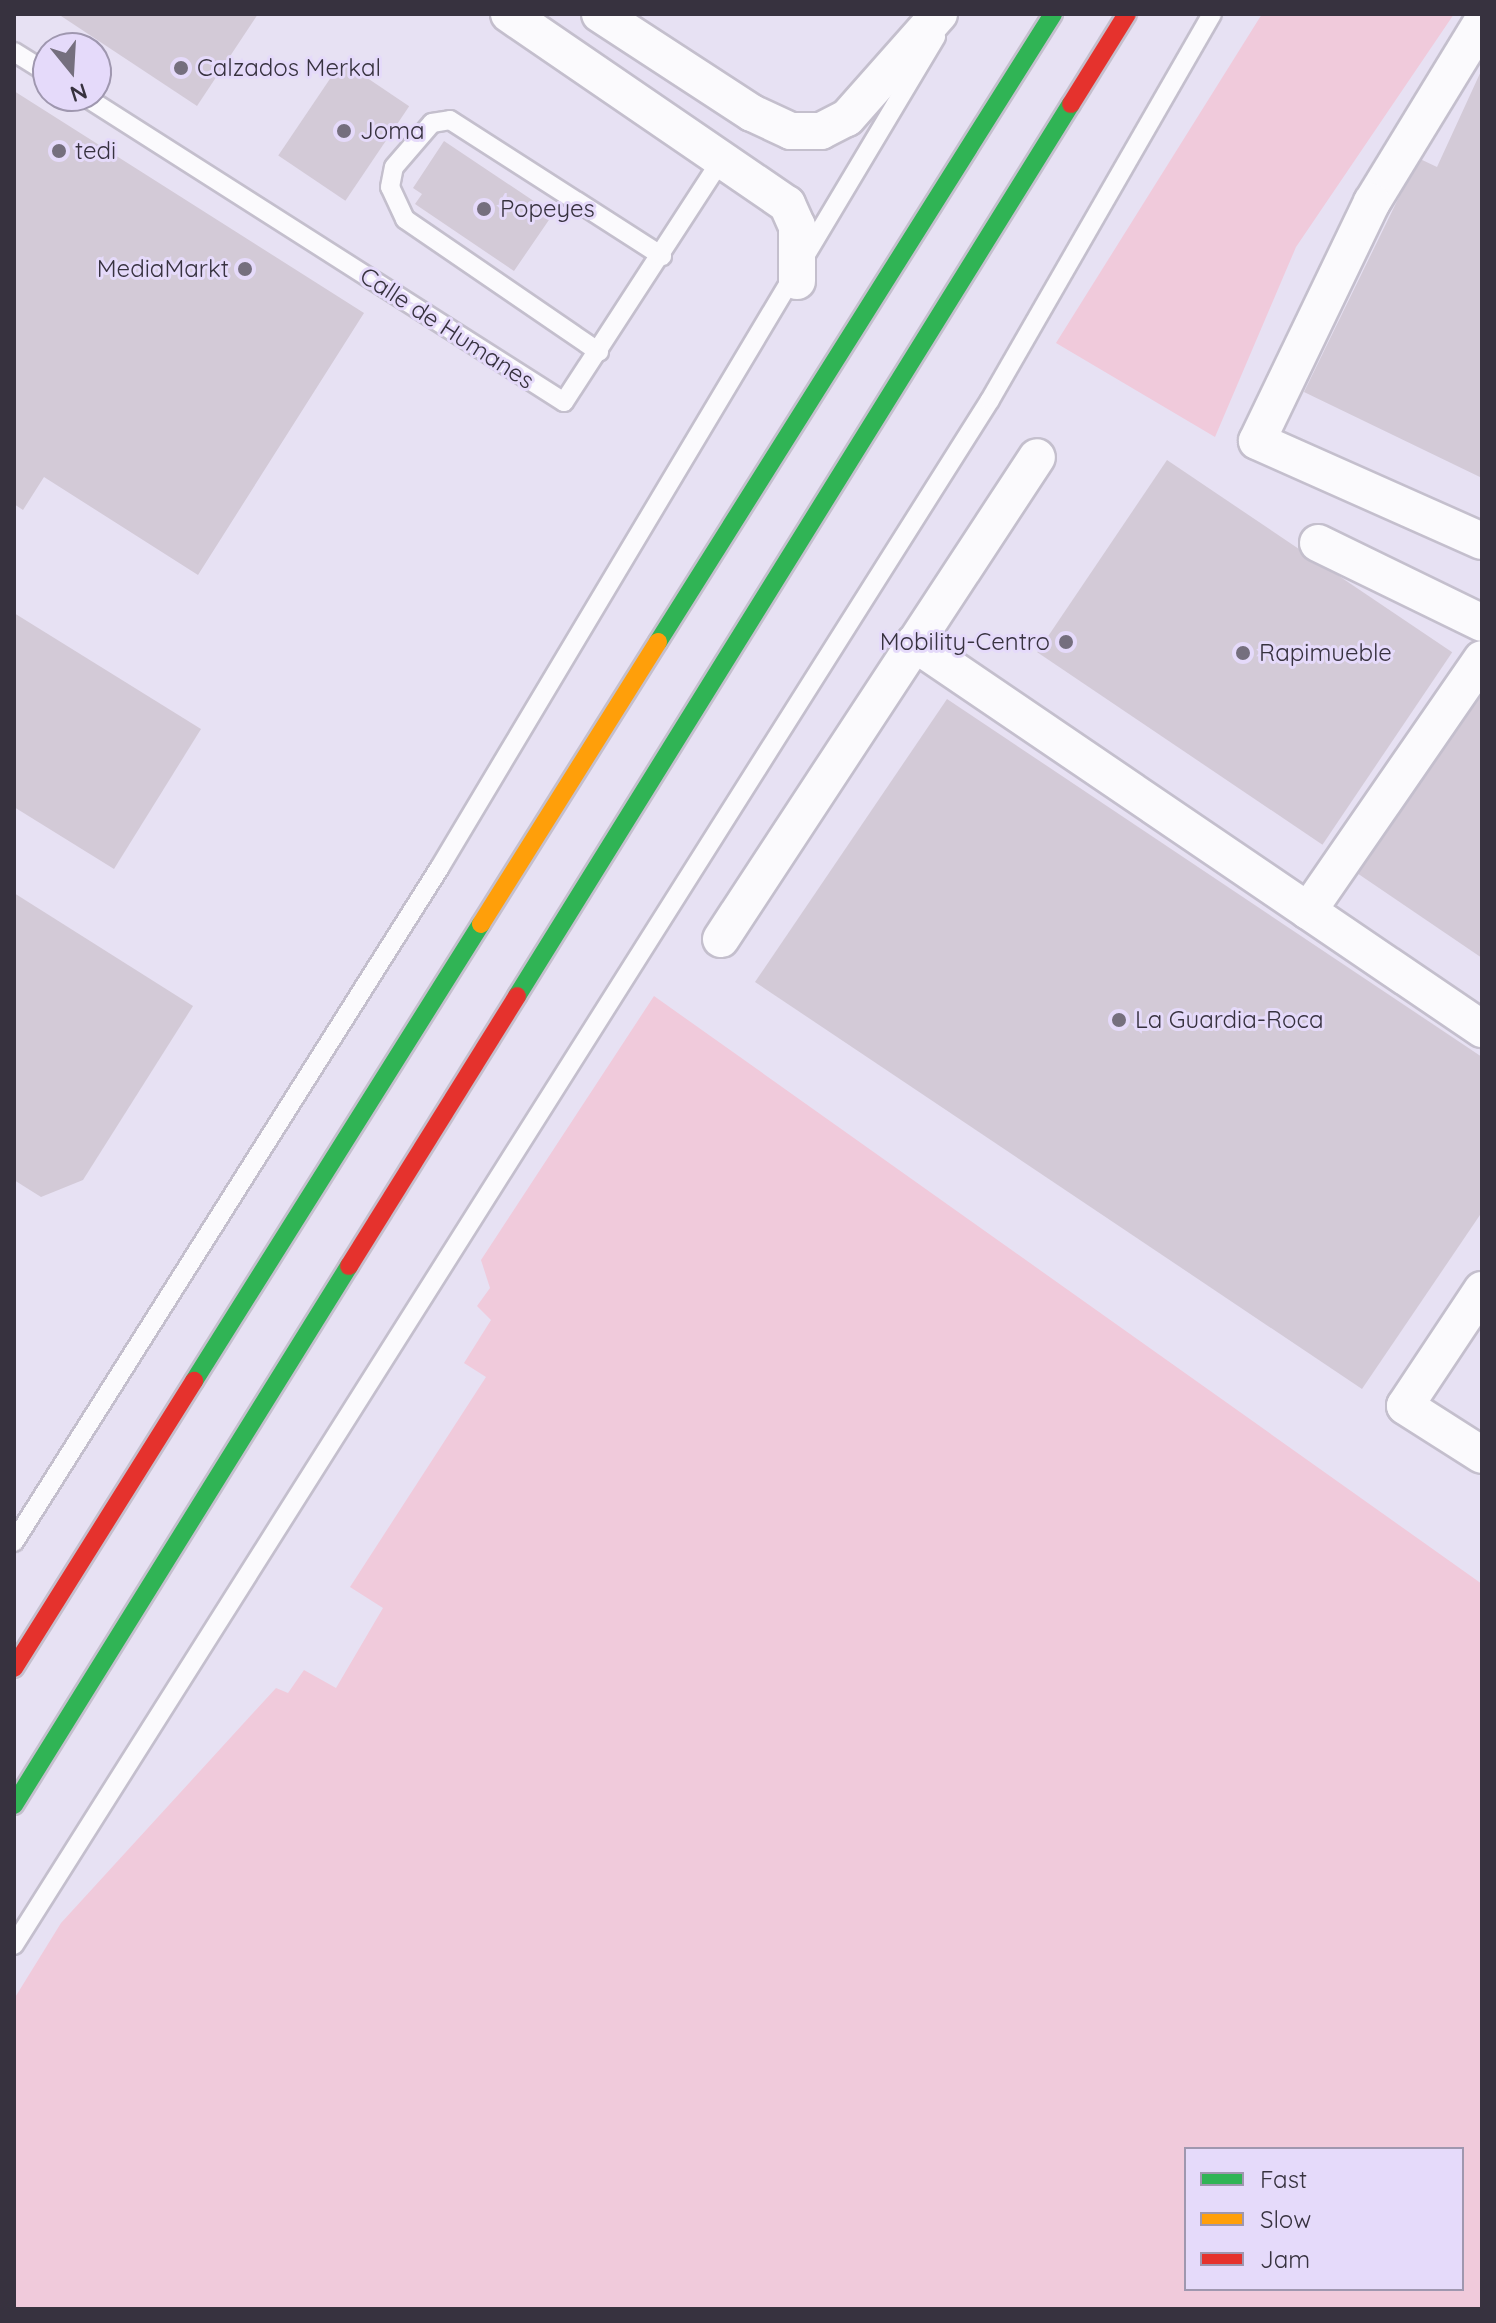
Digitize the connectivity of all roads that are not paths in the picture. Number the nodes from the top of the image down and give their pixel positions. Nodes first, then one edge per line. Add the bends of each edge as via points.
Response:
1 (509, 14) edge
2 (600, 14) edge
3 (939, 14) edge
4 (950, 14) edge
5 (1053, 14) edge
6 (1127, 14) edge
7 (1212, 14) edge
8 (1482, 22) edge
9 (14, 52) edge
10 (32, 63) edge
11 (109, 112) edge
12 (723, 157) junction
13 (662, 256) junction
14 (797, 281) junction
15 (599, 352) junction
16 (1037, 457) dead end
17 (1482, 541) edge
18 (1318, 543) dead end
19 (1482, 623) edge
20 (914, 643) junction
21 (1482, 659) edge
22 (1308, 911) junction
23 (721, 939) dead end
24 (1482, 1029) edge
25 (1482, 1290) edge
26 (1482, 1455) edge
27 (14, 1542) edge
28 (14, 1668) edge
29 (14, 1805) edge
30 (14, 1945) edge

1 - 12 street
2 - 3 street via 752,113 791,131 821,131 847,118
4 - 14 lane
5 - 28 highway
6 - 29 highway
7 - 30 lane via 990,400
8 - 17 street via 1372,202 1257,441
9 - 10 lane
11 - 15 lane, Calle de Humanes via 564,402
12 - 13 lane, Calle de Humanes
12 - 14 street via 787,204 797,226
13 - 15 lane, Calle de Humanes
13 - 15 lane via 450,120 432,123 394,167 390,187 405,219
14 - 27 lane via 440,867
16 - 20 street
18 - 19 street
20 - 22 street
20 - 23 street
21 - 22 street
22 - 24 street
25 - 26 street via 1405,1406

